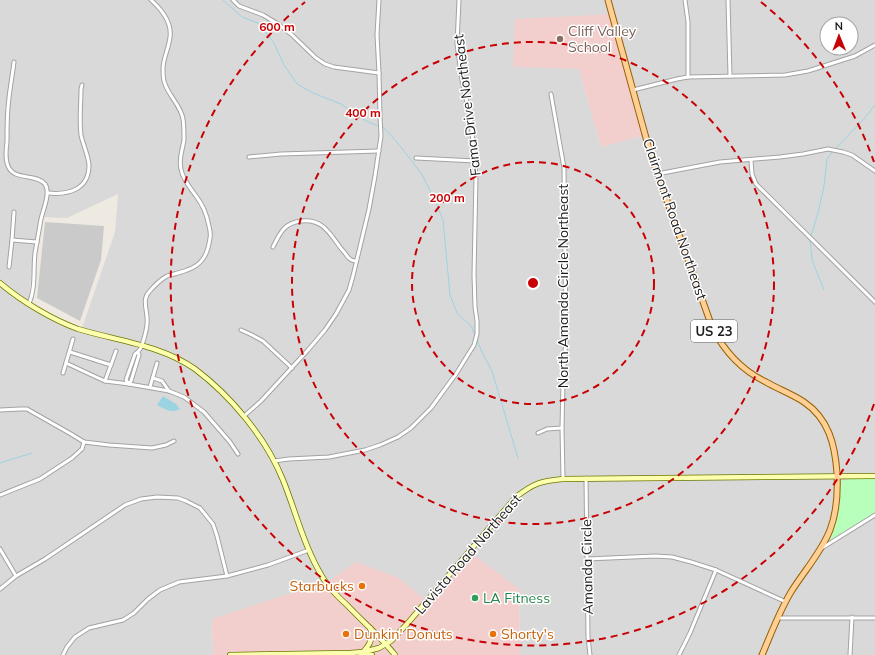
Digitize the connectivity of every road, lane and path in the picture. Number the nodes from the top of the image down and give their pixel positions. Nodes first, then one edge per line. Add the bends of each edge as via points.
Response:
1 (152, 0) edge
2 (378, 0) edge
3 (459, 0) edge
4 (608, 0) edge
5 (685, 0) edge
6 (728, 0) edge
7 (234, 1) edge
8 (875, 45) edge
9 (14, 62) dead end
10 (379, 73) junction
11 (730, 76) junction
12 (688, 77) junction
13 (82, 85) dead end
14 (633, 90) junction
15 (551, 94) dead end
16 (379, 151) junction
17 (249, 157) dead end
18 (416, 158) dead end
19 (751, 160) junction
20 (475, 161) junction
21 (875, 171) edge
22 (657, 174) junction
23 (48, 193) junction
24 (14, 212) dead end
25 (12, 240) junction
26 (37, 242) junction
27 (273, 247) dead end
28 (356, 261) junction
29 (9, 267) dead end
30 (0, 283) edge
31 (875, 302) edge
32 (29, 304) junction
33 (241, 330) dead end
34 (73, 340) dead end
35 (142, 345) junction
36 (116, 351) dead end
37 (70, 352) junction
38 (138, 352) junction
39 (66, 363) junction
40 (157, 363) dead end
41 (111, 366) junction
42 (131, 366) junction
43 (136, 368) junction
44 (292, 368) junction
45 (63, 373) dead end
46 (153, 378) junction
47 (106, 381) junction
48 (129, 384) junction
49 (150, 388) junction
50 (169, 391) junction
51 (0, 410) edge
52 (244, 416) junction
53 (562, 428) junction
54 (538, 433) dead end
55 (174, 441) dead end
56 (84, 442) junction
57 (238, 454) dead end
58 (274, 462) junction
59 (837, 476) junction
60 (875, 476) edge
61 (586, 478) junction
62 (563, 479) junction
63 (0, 495) edge
64 (875, 515) edge
65 (0, 549) edge
66 (820, 549) junction
67 (309, 550) junction
68 (587, 559) junction
69 (716, 570) junction
70 (16, 576) junction
71 (227, 576) junction
72 (0, 589) edge
73 (786, 602) junction
74 (852, 617) junction
75 (778, 618) junction
76 (875, 618) edge
77 (369, 627) junction
78 (386, 644) junction
79 (363, 652) junction
80 (353, 653) junction
81 (62, 655) edge
82 (230, 655) edge
83 (372, 655) edge
84 (395, 655) edge
85 (590, 655) edge
86 (679, 655) edge
87 (762, 655) edge
88 (850, 655) edge

1 - 35 street via 164,15 170,31 163,63 164,75 165,84 183,119 184,139 180,162 182,172 204,209 211,236 209,246 198,265 166,277 148,293 145,303 148,320
2 - 10 street
3 - 20 street, Fama Drive Northeast via 457,44 471,120
4 - 14 main road, Clairmont Road Northeast / US 23
5 - 12 street via 688,22
6 - 11 street
7 - 10 street via 278,24 325,64
8 - 11 street via 855,56 808,71 785,75
9 - 23 street via 8,108 8,166 17,175 30,177 46,185
10 - 16 street
11 - 12 street
12 - 14 street
13 - 23 street via 80,128 89,165 88,174 84,183 77,189 56,194
14 - 22 main road, Clairmont Road Northeast / US 23
15 - 53 street, North Amanda Circle Northeast via 564,168 566,338
16 - 17 street
16 - 28 street via 369,209
18 - 20 street
19 - 21 street via 828,149 852,155
19 - 22 street via 720,162
19 - 31 street via 756,184
20 - 58 street, Fama Drive Northeast via 474,275 477,334 474,345 456,374 431,408 398,437 380,445 329,457
22 - 59 main road, Clairmont Road Northeast / US 23 via 712,327 720,341 746,370 760,380 799,398 816,413 827,428 832,442
23 - 26 street
24 - 25 street
25 - 26 street
25 - 29 street
26 - 32 street via 34,285
27 - 28 street via 283,229 298,221 307,220 316,222 330,233 350,259
28 - 44 street via 349,290 336,314
30 - 32 main road
32 - 35 main road via 68,325
33 - 44 street via 263,341
34 - 37 street
35 - 38 street
35 - 52 main road via 156,349 195,369
36 - 41 street
37 - 39 street
37 - 41 street
38 - 42 street via 134,354
38 - 43 street
39 - 45 street
39 - 47 street
40 - 46 street
41 - 47 street
42 - 43 street
42 - 48 street via 126,380
43 - 48 street
44 - 52 street
46 - 49 street
46 - 50 street via 162,382
47 - 48 street
48 - 49 street
49 - 50 street
50 - 57 street via 184,397 204,412
51 - 56 street via 27,409
52 - 58 main road
53 - 54 street via 547,429
53 - 62 street, North Amanda Circle Northeast
55 - 56 street via 166,446 152,448
56 - 63 street via 82,449 72,458 40,479
58 - 67 main road via 283,479
59 - 60 main road, Lavista Road Northeast
59 - 61 main road, Lavista Road Northeast
59 - 66 main road, Clairmont Road Northeast / US 23 via 835,512 830,531
61 - 62 main road, Lavista Road Northeast
61 - 68 street, Amanda Circle
62 - 78 main road, Lavista Road Northeast via 535,484 516,497 407,624
64 - 66 street
65 - 70 street
66 - 73 main road, US 23
67 - 71 street
67 - 77 main road via 323,578
68 - 69 street via 655,556 691,562
68 - 85 street, Amanda Circle
69 - 73 street
69 - 86 street
70 - 71 street via 124,505 157,497 186,500 200,508 213,524
70 - 72 street
71 - 81 street via 179,582 160,590 123,620 89,628 75,637
73 - 75 main road, US 23
74 - 75 street
74 - 76 street
74 - 88 street
75 - 87 main road, US 23
77 - 78 main road
77 - 79 main road via 372,632 371,641
78 - 79 main road, Lavista Road Northeast
78 - 84 main road
79 - 80 main road, Lavista Road Northeast
80 - 82 main road, Lavista Road Northeast
80 - 83 main road

